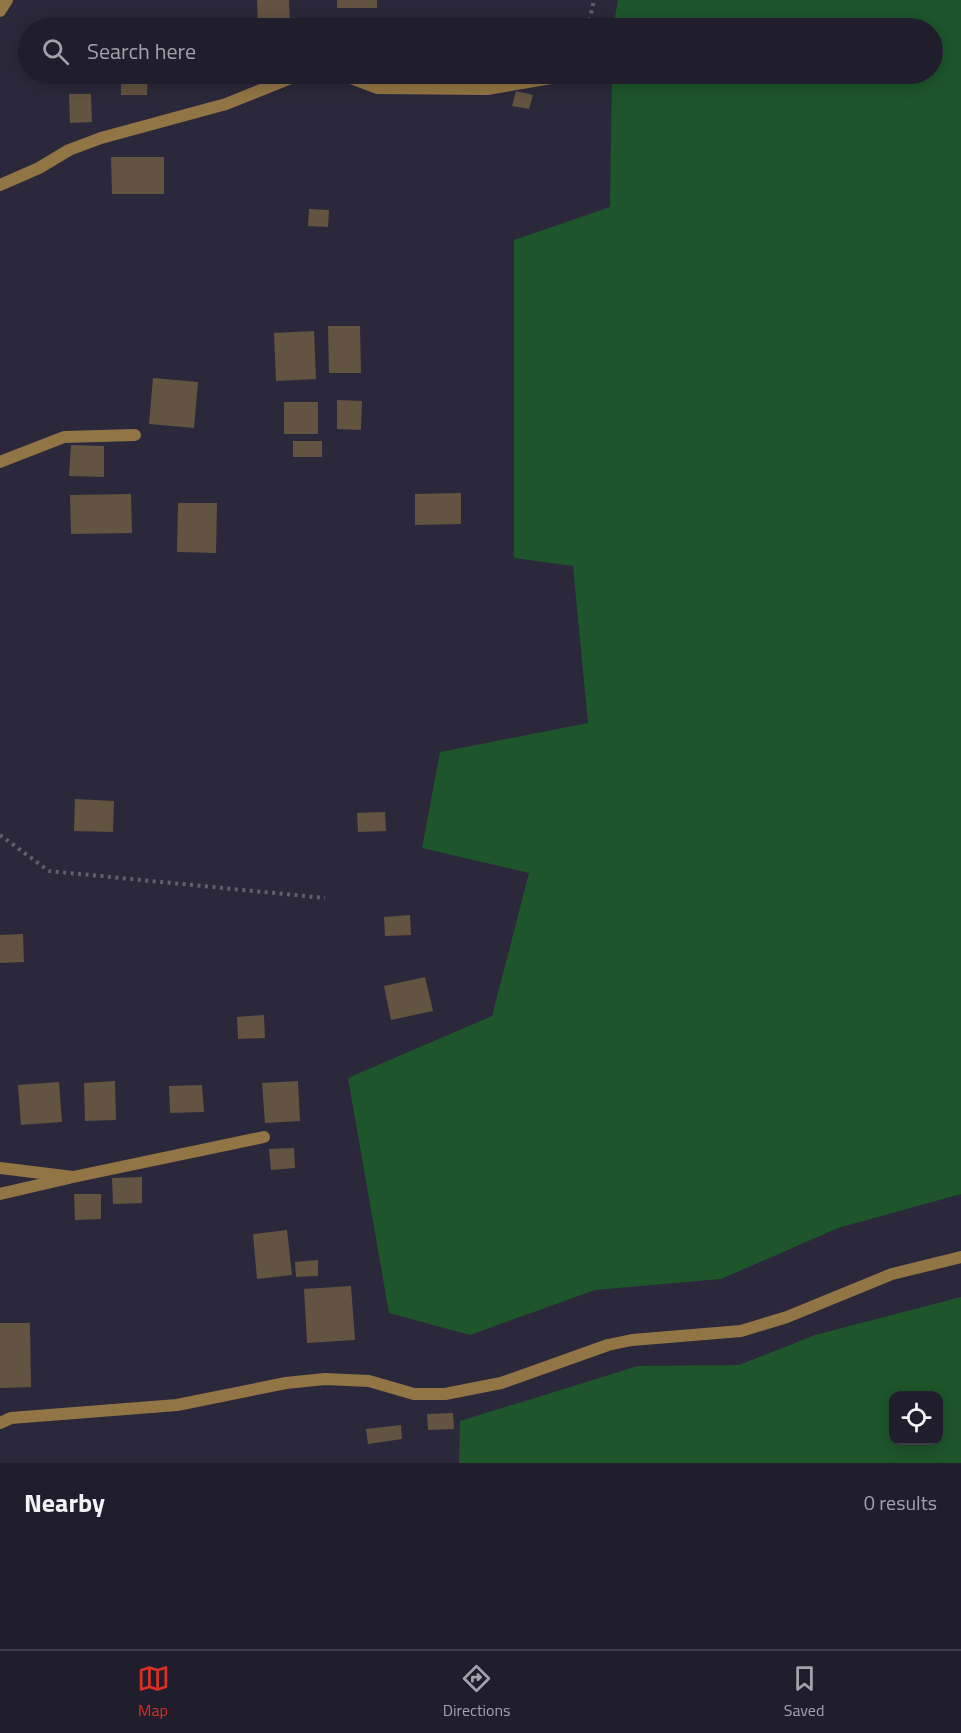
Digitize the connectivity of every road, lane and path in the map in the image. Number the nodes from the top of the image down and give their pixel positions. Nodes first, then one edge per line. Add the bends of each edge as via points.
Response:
1 (7, 0) edge
2 (594, 0) edge
3 (0, 10) edge
4 (590, 18) edge
5 (276, 84) edge
6 (366, 84) edge
7 (512, 84) edge
8 (0, 185) edge
9 (135, 435) dead end
10 (0, 462) edge
11 (0, 835) edge
12 (325, 898) dead end
13 (264, 1137) dead end
14 (0, 1168) edge
15 (72, 1177) junction
16 (0, 1194) edge
17 (961, 1257) edge
18 (0, 1423) edge

1 - 3 street
2 - 4 path
5 - 8 street via 226,104 101,138
6 - 7 street via 377,88 487,88
9 - 10 street via 64,437
11 - 12 path via 49,871
13 - 15 street
14 - 15 street
15 - 16 street
17 - 18 street via 892,1274 741,1331 624,1342 501,1383 445,1394 414,1394 369,1381 325,1379 177,1405 10,1418

